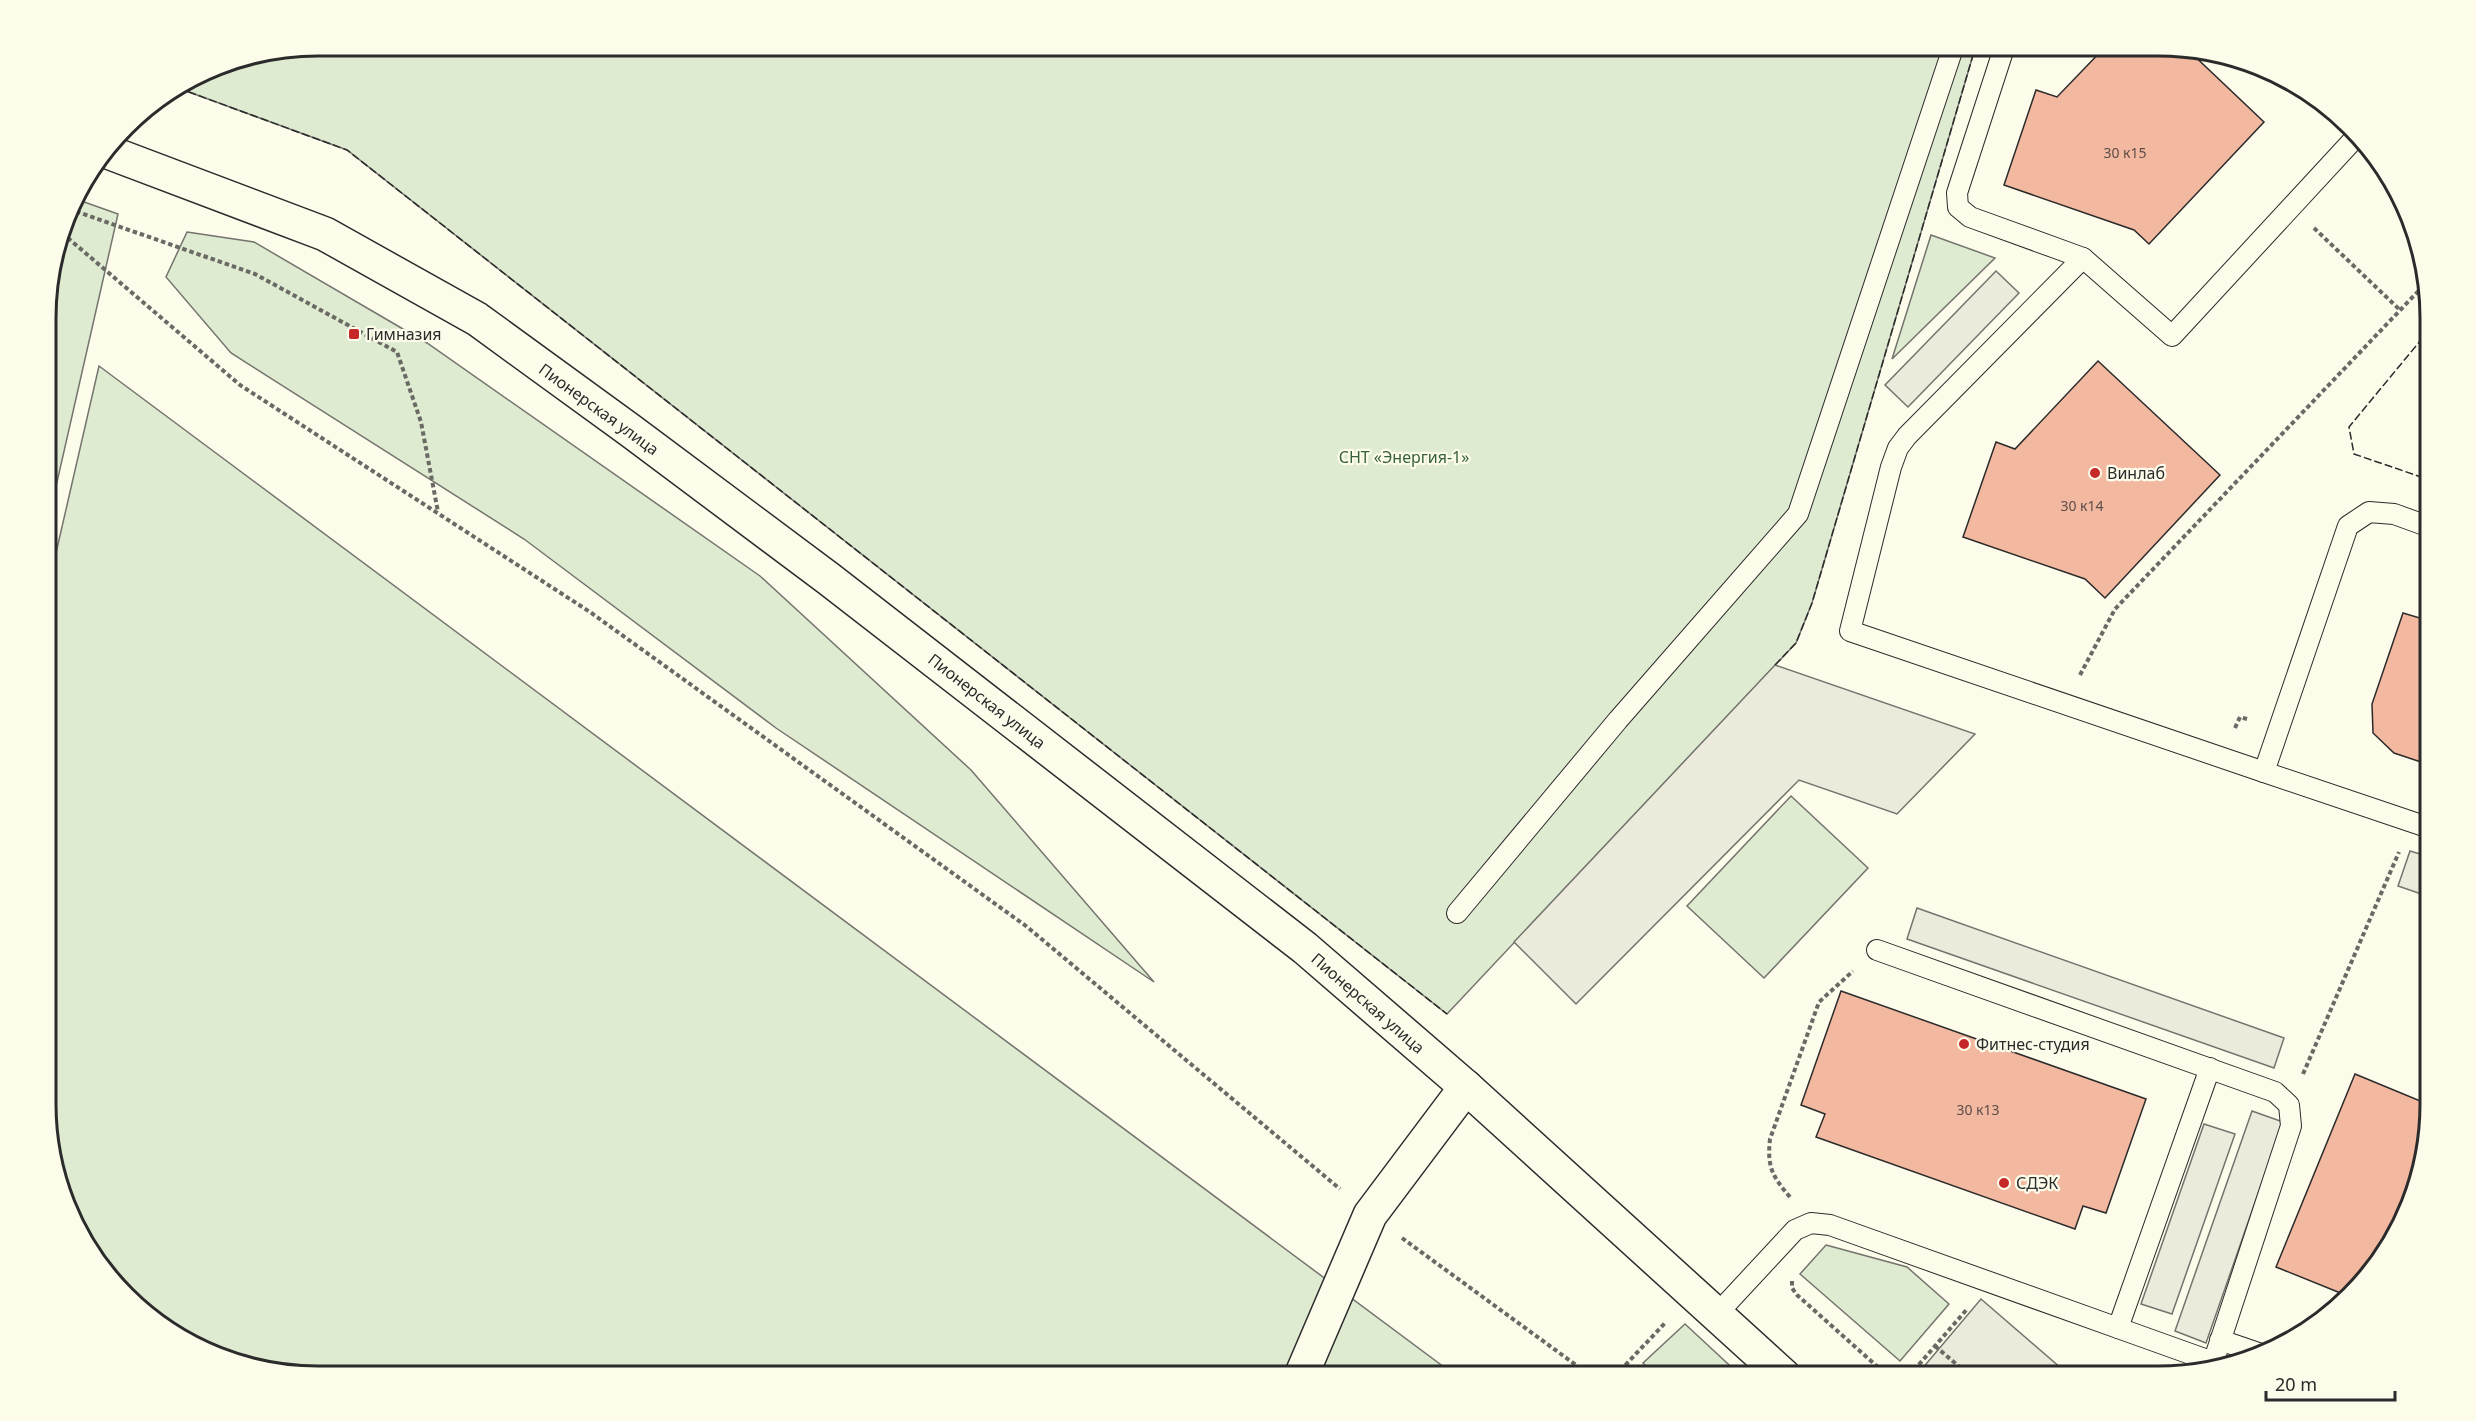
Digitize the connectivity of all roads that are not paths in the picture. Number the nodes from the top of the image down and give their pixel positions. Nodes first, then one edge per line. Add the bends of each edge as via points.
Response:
1 (1950, 56) edge
2 (2001, 56) edge
3 (2352, 141) edge
4 (113, 154) edge
5 (2083, 258) junction
6 (2420, 523) edge
7 (2264, 772) junction
8 (2420, 825) edge
9 (1457, 913) dead end
10 (1876, 950) road end
11 (2210, 1068) junction
12 (1466, 1087) junction
13 (1717, 1314) junction
14 (2118, 1328) junction
15 (2220, 1340) junction
16 (2249, 1350) edge
17 (2214, 1359) edge
18 (2201, 1362) edge
19 (1305, 1366) edge
20 (1773, 1366) edge

1 - 9 lane via 1798,514
2 - 5 lane via 1957,193 1958,207 1970,217
3 - 5 lane via 2172,336
4 - 12 main road, Пионерская улица via 325,234 477,319 839,586 1305,948
5 - 7 lane via 1898,448 1850,632
6 - 7 lane via 2394,514 2369,512 2348,525
7 - 8 lane
10 - 11 lane
11 - 14 lane
11 - 15 lane via 2275,1092 2289,1105 2291,1126
12 - 13 main road, Пионерская улица
12 - 19 main road via 1371,1215
13 - 14 lane via 1795,1230 1810,1222 1830,1225
13 - 20 main road, Пионерская улица
14 - 18 lane
15 - 16 lane
15 - 17 lane

